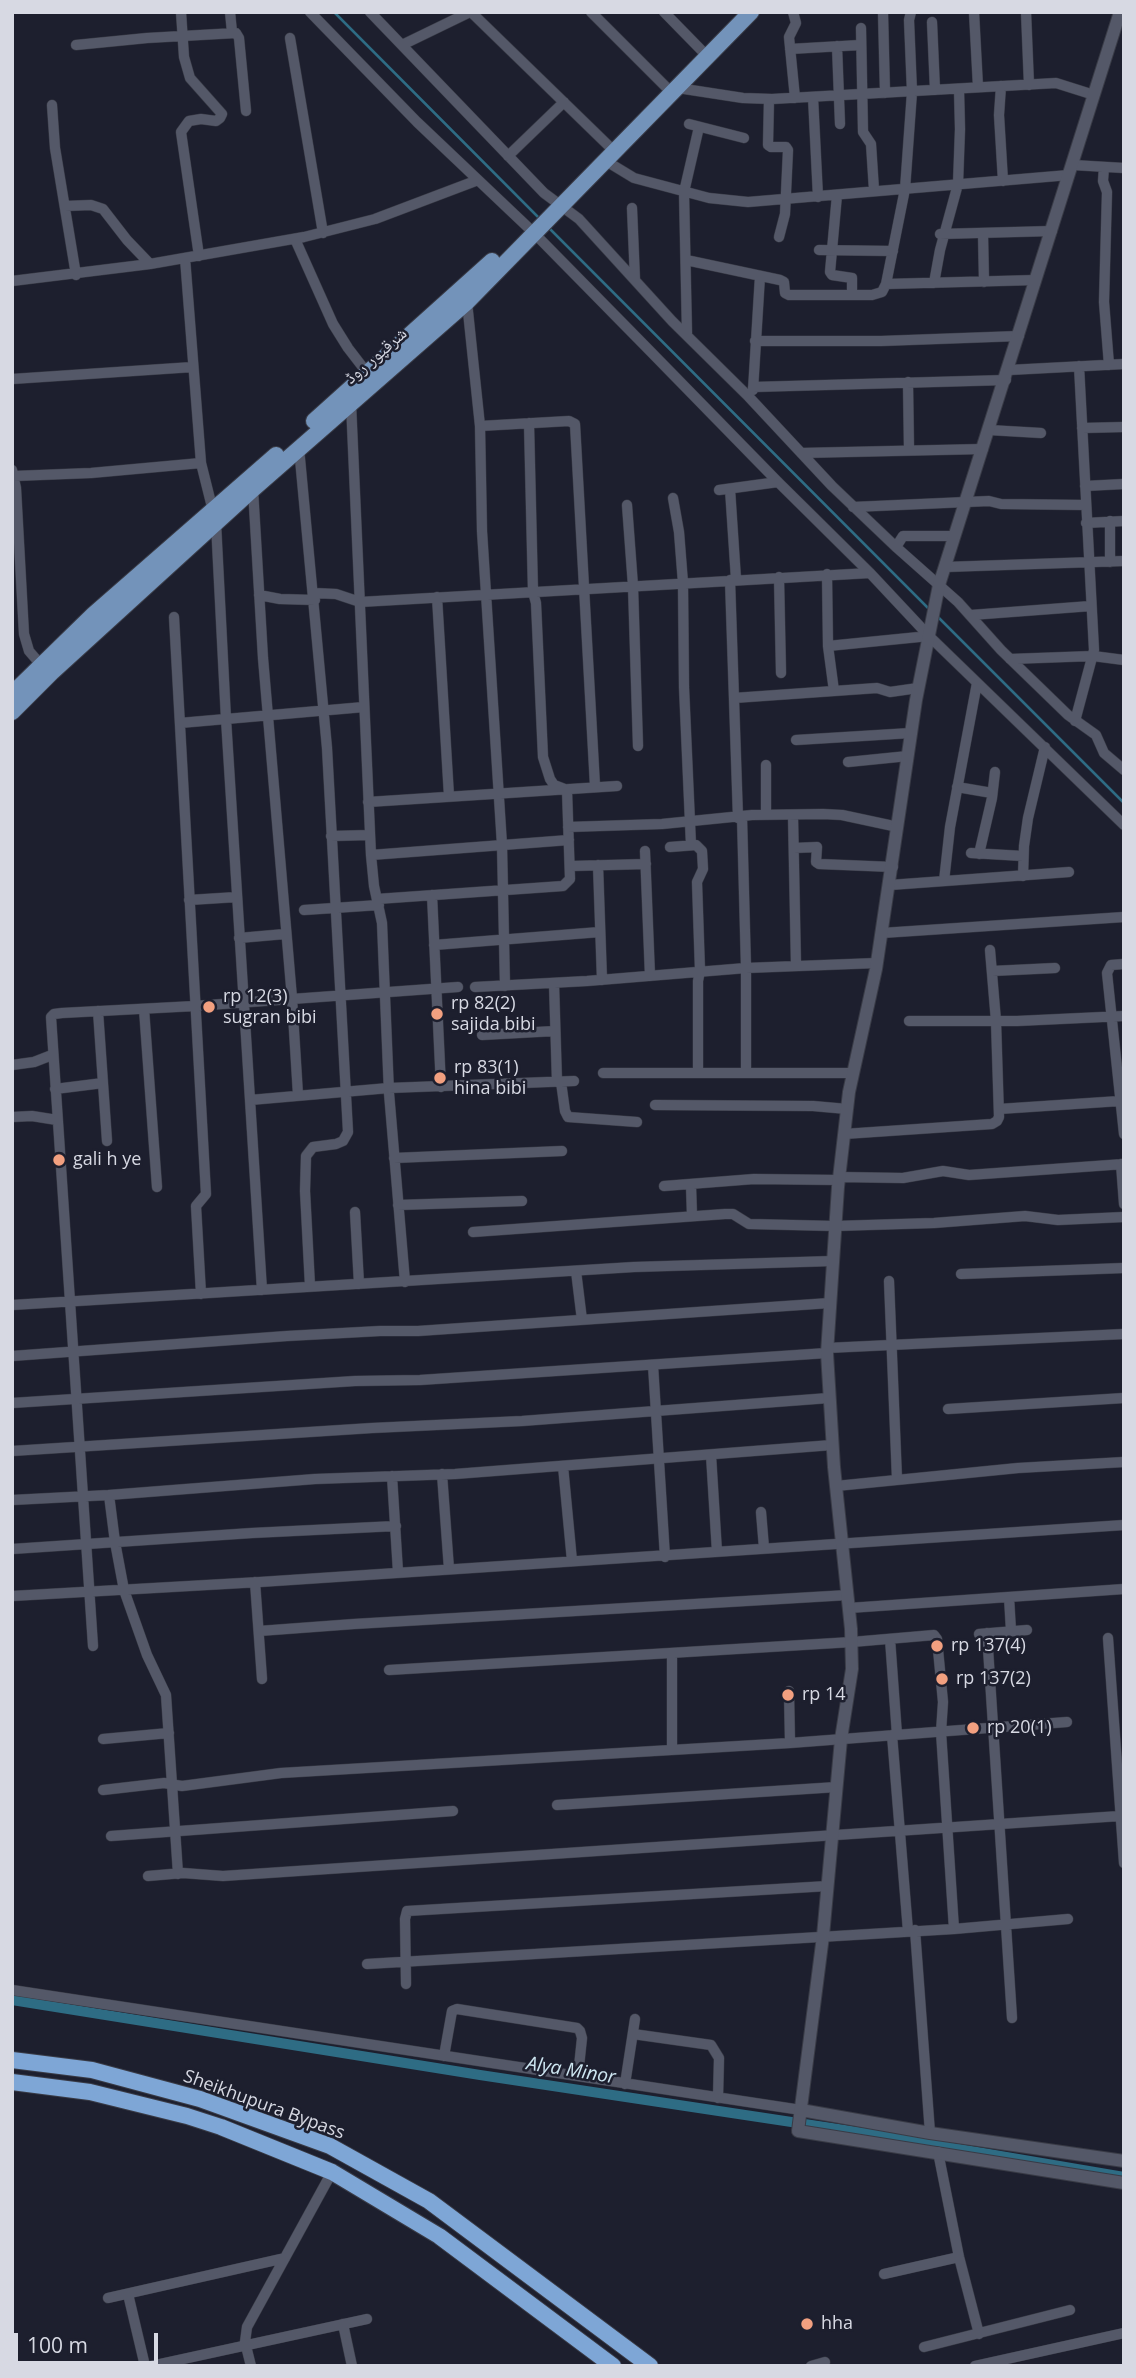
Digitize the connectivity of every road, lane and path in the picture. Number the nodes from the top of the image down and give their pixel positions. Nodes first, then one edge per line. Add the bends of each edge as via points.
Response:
1 (181, 12) edge
2 (230, 12) edge
3 (310, 12) edge
4 (471, 12) edge
5 (591, 12) edge
6 (664, 12) edge
7 (737, 12) edge
8 (751, 12) edge
9 (793, 12) edge
10 (883, 12) edge
11 (911, 12) edge
12 (974, 12) edge
13 (1027, 12) edge
14 (1120, 12) edge
15 (374, 14) edge
16 (932, 22) dead end
17 (862, 28) dead end
18 (232, 32) junction
19 (182, 36) junction
20 (290, 38) dead end
21 (76, 45) dead end
22 (402, 45) junction
23 (860, 45) junction
24 (837, 47) junction
25 (790, 49) junction
26 (704, 53) junction
27 (1029, 85) junction
28 (1000, 86) junction
29 (978, 88) junction
30 (671, 89) junction
31 (959, 89) junction
32 (935, 90) junction
33 (912, 92) junction
34 (885, 93) junction
35 (862, 94) junction
36 (1094, 95) junction
37 (839, 96) junction
38 (813, 97) junction
39 (796, 98) junction
40 (769, 99) junction
41 (564, 102) junction
42 (52, 105) dead end
43 (246, 111) dead end
44 (840, 124) dead end
45 (744, 138) dead end
46 (610, 152) junction
47 (508, 156) junction
48 (1104, 167) junction
49 (1124, 168) edge
50 (1071, 170) junction
51 (478, 180) junction
52 (1003, 181) junction
53 (958, 184) junction
54 (905, 189) junction
55 (874, 190) junction
56 (684, 192) junction
57 (837, 195) junction
58 (818, 197) junction
59 (786, 199) junction
60 (557, 204) junction
61 (65, 206) junction
62 (632, 208) dead end
63 (535, 227) junction
64 (1052, 231) junction
65 (323, 233) junction
66 (983, 233) junction
67 (943, 234) junction
68 (779, 237) dead end
69 (295, 239) junction
70 (825, 251) junction
71 (893, 251) junction
72 (199, 256) junction
73 (185, 258) junction
74 (686, 260) junction
75 (150, 264) junction
76 (76, 275) junction
77 (760, 276) junction
78 (12, 281) edge
79 (635, 281) junction
80 (1036, 281) junction
81 (984, 282) junction
82 (934, 283) junction
83 (886, 284) junction
84 (852, 295) junction
85 (467, 302) junction
86 (687, 333) junction
87 (1019, 336) junction
88 (755, 341) junction
89 (1124, 364) edge
90 (1108, 365) junction
91 (1079, 366) junction
92 (193, 367) junction
93 (368, 374) junction
94 (1007, 375) junction
95 (12, 379) edge
96 (908, 382) junction
97 (751, 391) junction
98 (351, 403) junction
99 (529, 423) junction
100 (480, 426) junction
101 (1124, 427) edge
102 (1082, 428) junction
103 (989, 430) junction
104 (1041, 433) dead end
105 (299, 448) junction
106 (983, 449) junction
107 (909, 450) junction
108 (801, 453) junction
109 (201, 463) junction
110 (13, 473) edge
111 (778, 482) junction
112 (1124, 484) edge
113 (1084, 486) junction
114 (253, 489) junction
115 (673, 498) dead end
116 (966, 503) junction
117 (627, 505) dead end
118 (1086, 505) junction
119 (853, 507) junction
120 (214, 517) junction
121 (1124, 521) edge
122 (1110, 522) junction
123 (1086, 523) junction
124 (15, 536) edge
125 (955, 536) junction
126 (896, 547) junction
127 (1124, 561) edge
128 (1110, 562) junction
129 (1088, 564) junction
130 (945, 567) junction
131 (870, 573) junction
132 (827, 574) junction
133 (779, 577) junction
134 (733, 580) junction
135 (683, 583) junction
136 (633, 586) junction
137 (17, 588) edge
138 (939, 588) junction
139 (584, 589) junction
140 (533, 592) junction
141 (259, 594) junction
142 (486, 594) junction
143 (315, 597) junction
144 (437, 597) junction
145 (360, 602) junction
146 (1091, 606) junction
147 (971, 615) junction
148 (174, 617) dead end
149 (24, 634) junction
150 (12, 635) edge
151 (929, 636) junction
152 (828, 646) junction
153 (1093, 656) junction
154 (1010, 659) junction
155 (1124, 660) edge
156 (42, 666) junction
157 (781, 673) dead end
158 (977, 683) junction
159 (918, 688) junction
160 (834, 691) junction
161 (12, 694) edge
162 (734, 698) junction
163 (364, 708) junction
164 (324, 711) junction
165 (12, 712) edge
166 (268, 715) junction
167 (226, 719) junction
168 (1075, 721) junction
169 (180, 723) junction
170 (911, 733) junction
171 (796, 740) dead end
172 (638, 746) dead end
173 (1045, 747) junction
174 (908, 756) junction
175 (848, 762) dead end
176 (766, 765) dead end
177 (1124, 770) edge
178 (995, 772) dead end
179 (595, 786) junction
180 (617, 786) dead end
181 (957, 787) junction
182 (567, 790) junction
183 (992, 793) junction
184 (497, 794) junction
185 (449, 796) junction
186 (368, 802) junction
187 (766, 815) junction
188 (793, 815) junction
189 (740, 817) junction
190 (690, 822) junction
191 (1124, 825) edge
192 (568, 827) junction
193 (898, 827) junction
194 (370, 835) junction
195 (331, 836) junction
196 (569, 840) junction
197 (502, 845) junction
198 (691, 845) junction
199 (670, 846) dead end
200 (794, 848) junction
201 (645, 851) dead end
202 (370, 855) junction
203 (1023, 856) junction
204 (646, 864) junction
205 (597, 865) junction
206 (571, 866) junction
207 (892, 867) junction
208 (1069, 872) dead end
209 (1023, 876) junction
210 (944, 881) junction
211 (890, 885) junction
212 (503, 891) junction
213 (432, 895) junction
214 (237, 897) junction
215 (189, 900) junction
216 (378, 902) junction
217 (335, 908) junction
218 (304, 910) dead end
219 (1124, 917) edge
220 (600, 932) junction
221 (882, 933) junction
222 (285, 934) junction
223 (239, 938) junction
224 (504, 939) junction
225 (434, 945) junction
226 (990, 950) dead end
227 (877, 963) junction
228 (1124, 964) edge
229 (796, 966) junction
230 (746, 968) junction
231 (1055, 968) dead end
232 (700, 971) junction
233 (992, 971) junction
234 (650, 976) junction
235 (602, 980) junction
236 (554, 983) junction
237 (505, 985) junction
238 (458, 987) dead end
239 (475, 987) dead end
240 (436, 989) junction
241 (385, 992) junction
242 (340, 996) junction
243 (292, 999) junction
244 (243, 1002) junction
245 (195, 1006) junction
246 (144, 1009) junction
247 (97, 1011) junction
248 (1124, 1016) edge
249 (1111, 1017) junction
250 (909, 1021) dead end
251 (996, 1021) junction
252 (555, 1031) junction
253 (482, 1035) dead end
254 (52, 1055) junction
255 (12, 1065) edge
256 (603, 1073) dead end
257 (698, 1073) junction
258 (746, 1073) junction
259 (853, 1073) junction
260 (574, 1081) dead end
261 (559, 1082) junction
262 (103, 1083) junction
263 (441, 1087) junction
264 (55, 1088) junction
265 (389, 1088) junction
266 (346, 1091) junction
267 (298, 1095) junction
268 (250, 1100) junction
269 (1120, 1101) junction
270 (655, 1105) dead end
271 (999, 1108) junction
272 (847, 1109) junction
273 (12, 1117) edge
274 (57, 1120) junction
275 (637, 1122) dead end
276 (844, 1133) junction
277 (1124, 1134) edge
278 (107, 1141) dead end
279 (562, 1151) dead end
280 (394, 1158) junction
281 (1122, 1164) edge
282 (839, 1178) junction
283 (691, 1185) junction
284 (664, 1186) dead end
285 (158, 1187) dead end
286 (523, 1201) dead end
287 (1124, 1204) edge
288 (398, 1205) junction
289 (355, 1212) dead end
290 (692, 1216) junction
291 (1124, 1217) edge
292 (835, 1226) junction
293 (473, 1232) dead end
294 (833, 1261) junction
295 (1124, 1268) edge
296 (576, 1271) junction
297 (961, 1274) dead end
298 (889, 1281) dead end
299 (405, 1282) junction
300 (359, 1284) junction
301 (310, 1286) junction
302 (262, 1290) junction
303 (201, 1294) junction
304 (70, 1301) junction
305 (830, 1303) junction
306 (12, 1306) edge
307 (582, 1320) junction
308 (1124, 1334) edge
309 (891, 1345) junction
310 (827, 1350) junction
311 (74, 1352) junction
312 (12, 1356) edge
313 (653, 1365) junction
314 (76, 1398) junction
315 (830, 1398) junction
316 (1124, 1398) edge
317 (12, 1402) edge
318 (948, 1409) dead end
319 (657, 1411) junction
320 (832, 1445) junction
321 (80, 1447) junction
322 (12, 1451) edge
323 (711, 1455) junction
324 (658, 1459) junction
325 (1124, 1462) edge
326 (563, 1466) junction
327 (442, 1474) junction
328 (392, 1476) junction
329 (897, 1479) junction
330 (836, 1486) junction
331 (83, 1495) junction
332 (109, 1495) junction
333 (12, 1500) edge
334 (761, 1512) dead end
335 (1124, 1525) edge
336 (396, 1527) junction
337 (115, 1542) junction
338 (843, 1542) junction
339 (86, 1543) junction
340 (764, 1548) junction
341 (12, 1549) edge
342 (717, 1552) junction
343 (665, 1556) junction
344 (572, 1562) junction
345 (449, 1569) junction
346 (398, 1572) junction
347 (255, 1583) junction
348 (1124, 1589) edge
349 (124, 1590) junction
350 (89, 1592) junction
351 (12, 1596) edge
352 (1009, 1597) junction
353 (849, 1602) junction
354 (1027, 1630) dead end
355 (259, 1631) junction
356 (1011, 1631) junction
357 (890, 1639) junction
358 (1108, 1639) dead end
359 (852, 1642) junction
360 (93, 1646) dead end
361 (672, 1653) junction
362 (390, 1670) dead end
363 (262, 1679) dead end
364 (789, 1691) dead end
365 (1118, 1718) edge
366 (1067, 1722) dead end
367 (994, 1727) junction
368 (941, 1732) junction
369 (169, 1733) junction
370 (894, 1735) junction
371 (103, 1739) dead end
372 (841, 1740) junction
373 (790, 1743) junction
374 (672, 1750) junction
375 (173, 1784) junction
376 (837, 1787) junction
377 (103, 1790) dead end
378 (1121, 1793) edge
379 (557, 1805) dead end
380 (453, 1811) dead end
381 (1120, 1816) junction
382 (1000, 1825) junction
383 (947, 1828) junction
384 (900, 1830) junction
385 (176, 1831) junction
386 (832, 1835) junction
387 (111, 1836) dead end
388 (1124, 1863) edge
389 (178, 1874) junction
390 (148, 1876) dead end
391 (828, 1886) junction
392 (1068, 1919) dead end
393 (1006, 1924) junction
394 (954, 1929) junction
395 (911, 1930) junction
396 (823, 1936) junction
397 (406, 1960) junction
398 (366, 1964) dead end
399 (406, 1984) dead end
400 (12, 1990) edge
401 (1012, 2018) dead end
402 (635, 2019) dead end
403 (633, 2034) junction
404 (444, 2056) junction
405 (12, 2060) edge
406 (578, 2077) junction
407 (12, 2082) edge
408 (625, 2084) junction
409 (718, 2098) junction
410 (801, 2110) junction
411 (930, 2133) junction
412 (939, 2152) junction
413 (1124, 2161) edge
414 (332, 2172) junction
415 (1124, 2183) edge
416 (960, 2257) junction
417 (285, 2258) junction
418 (884, 2274) dead end
419 (128, 2294) junction
420 (108, 2298) dead end
421 (1070, 2310) dead end
422 (368, 2319) dead end
423 (343, 2324) junction
424 (1124, 2333) edge
425 (979, 2334) junction
426 (246, 2346) junction
427 (924, 2347) dead end
428 (825, 2362) dead end
429 (145, 2366) edge
430 (151, 2366) edge
431 (251, 2366) edge
432 (352, 2366) edge
433 (613, 2366) edge
434 (650, 2366) edge
435 (811, 2366) edge
436 (975, 2366) edge

1 - 19 street
2 - 18 street
3 - 51 street
4 - 22 street
4 - 41 street
5 - 30 street
6 - 26 street
7 - 26 main road, شرقپور روڈ
8 - 26 main road, شرقپور روڈ
9 - 25 street via 796,23
10 - 34 street
11 - 33 street
12 - 29 street
13 - 27 street
14 - 36 street
15 - 22 street
16 - 32 street
17 - 23 street
18 - 19 street
18 - 43 street via 239,38
19 - 21 street
19 - 72 street via 190,78 222,114 216,121 189,121 181,132
20 - 65 street
22 - 47 street
23 - 24 street
23 - 35 street
24 - 25 street
24 - 37 street
25 - 39 street
26 - 30 main road, شرقپور روڈ
27 - 28 street
27 - 36 street via 1065,84
28 - 29 street
28 - 52 street
29 - 31 street
30 - 40 street
30 - 46 main road, شرقپور روڈ
31 - 32 street
31 - 53 street
32 - 33 street
33 - 34 street
33 - 54 street
34 - 35 street
35 - 37 street
35 - 55 street via 863,132 871,144
36 - 50 street
37 - 38 street
37 - 44 street
38 - 39 street
38 - 58 street
39 - 40 street
40 - 59 street via 768,145 788,150
41 - 46 street
41 - 47 street
42 - 61 street
45 - 56 street via 694,125
46 - 56 street via 634,178
46 - 60 main road, شرقپور روڈ
47 - 60 street
48 - 49 street
48 - 50 street
48 - 90 street
50 - 52 street
50 - 64 street
51 - 63 street
51 - 65 street via 375,219
52 - 53 street
53 - 54 street
53 - 67 street
54 - 55 street
54 - 71 street
55 - 57 street
56 - 59 street via 727,201
56 - 74 street
57 - 58 street
57 - 70 street
58 - 59 street
59 - 68 street
60 - 63 main road, شرقپور روڈ
60 - 79 street via 587,228
61 - 75 street via 103,209
61 - 76 street
62 - 79 street
63 - 85 main road, شرقپور روڈ
63 - 93 main road, شرقپور روڈ
63 - 111 street
64 - 66 street
64 - 80 street
65 - 69 street
66 - 67 street
66 - 81 street
67 - 82 street
69 - 72 street
69 - 93 street via 333,324
70 - 71 street
70 - 84 street via 830,273 852,278
71 - 83 street
72 - 73 street
73 - 75 street
73 - 92 street
74 - 77 street
74 - 86 street
75 - 76 street
76 - 78 street
77 - 84 street via 782,281 789,295
77 - 88 street
79 - 86 street
80 - 81 street
80 - 87 street
81 - 82 street
82 - 83 street
83 - 84 street via 879,294
85 - 98 main road, شرقپور روڈ
85 - 100 street
86 - 97 street
87 - 88 street
87 - 94 street
88 - 97 street
89 - 90 street
90 - 91 street
91 - 94 street
91 - 102 street
92 - 95 street
92 - 109 street
93 - 120 main road, شرقپور روڈ
94 - 96 street
94 - 103 street
96 - 97 street
96 - 107 street
97 - 108 street
98 - 105 main road, شرقپور روڈ
98 - 145 street
99 - 100 street
99 - 139 street via 575,424
99 - 140 street
100 - 142 street
101 - 102 street
102 - 113 street
103 - 104 street
103 - 106 street
105 - 114 main road, شرقپور روڈ
105 - 143 street
106 - 107 street
106 - 116 street
107 - 108 street
108 - 119 street
109 - 110 street via 91,473
109 - 120 street
110 - 124 street
111 - 131 street
111 - 134 street via 725,489
112 - 113 street
113 - 118 street
114 - 120 main road, شرقپور روڈ
114 - 141 street
115 - 135 street
116 - 118 street
116 - 119 street
116 - 125 street
117 - 136 street
118 - 123 street
119 - 126 street
120 - 156 main road, شرقپور روڈ via 94,614
120 - 165 main road, شرقپور روڈ
120 - 167 street
121 - 122 street
122 - 123 street
122 - 128 street
123 - 129 street
124 - 137 street
125 - 126 street via 903,536
125 - 130 street
126 - 138 street
127 - 128 street
128 - 129 street
129 - 130 street
129 - 146 street
130 - 138 street
131 - 132 street
131 - 151 street
132 - 133 street
132 - 152 street
133 - 134 street
133 - 157 street
134 - 135 street
134 - 162 street
135 - 136 street
135 - 190 street
136 - 139 street
136 - 172 street
137 - 149 street
138 - 147 street
138 - 151 street
139 - 140 street
139 - 179 street
140 - 142 street
140 - 182 street via 542,757 554,785
141 - 143 street via 280,599
141 - 166 street
142 - 144 street
142 - 184 street
143 - 145 street via 336,594
143 - 164 street
144 - 145 street
144 - 185 street
145 - 163 street
146 - 147 street
146 - 153 street
147 - 154 street
148 - 169 street
149 - 150 street
149 - 156 street via 29,651
151 - 152 street
151 - 158 street
151 - 159 street
152 - 160 street
153 - 154 street
153 - 155 street
153 - 168 street
154 - 168 street
156 - 161 main road, شرقپور روڈ
158 - 173 street
158 - 181 street
159 - 160 street
159 - 170 street
160 - 162 street
162 - 189 street
163 - 164 street
163 - 186 street
164 - 166 street
164 - 195 street
166 - 167 street
166 - 222 street
167 - 169 street
167 - 214 street
168 - 177 street via 1096,735 1104,753
169 - 215 street
170 - 171 street
170 - 174 street
173 - 191 street
173 - 203 street
174 - 175 street
174 - 193 street
176 - 187 street
178 - 183 street
179 - 180 street
179 - 182 street
181 - 183 street
181 - 210 street
182 - 184 street
182 - 192 street
183 - 203 street via 975,854
184 - 185 street
184 - 197 street
185 - 186 street
186 - 194 street
187 - 188 street
187 - 189 street
188 - 193 street via 842,816
188 - 200 street
189 - 190 street
189 - 230 street
190 - 192 street
190 - 198 street
192 - 196 street
193 - 207 street
194 - 195 street
194 - 202 street
195 - 217 street
196 - 197 street
196 - 206 street
197 - 202 street
197 - 212 street
198 - 199 street
198 - 232 street via 701,848 703,863 697,882
200 - 207 street via 817,847 819,864
200 - 229 street
201 - 204 street
202 - 216 street
203 - 209 street
204 - 205 street
204 - 234 street
205 - 206 street
205 - 220 street
206 - 212 street via 566,885
207 - 211 street
208 - 209 street
209 - 210 street
210 - 211 street
211 - 221 street
212 - 213 street
212 - 224 street
213 - 216 street
213 - 225 street
214 - 215 street
214 - 223 street
215 - 245 street
216 - 217 street
216 - 241 street
217 - 218 street
217 - 242 street
219 - 221 street
220 - 224 street
220 - 235 street
221 - 227 street
222 - 223 street
222 - 243 street
223 - 244 street
224 - 225 street
224 - 237 street
225 - 240 street
226 - 233 street
227 - 229 street
227 - 259 street
228 - 249 street via 1111,965 1108,970
229 - 230 street
230 - 232 street
230 - 258 street
231 - 233 street
232 - 234 street
232 - 257 street
233 - 251 street
234 - 235 street
235 - 236 street
236 - 237 street
236 - 252 street
237 - 239 street
238 - 240 street
240 - 241 street
240 - 263 street
241 - 242 street
241 - 265 street
242 - 243 street
242 - 266 street
243 - 244 street
243 - 267 street
244 - 245 street
244 - 268 street
245 - 246 street
245 - 303 street via 205,1194 196,1206
246 - 247 street
246 - 285 street
247 - 254 street via 52,1016
247 - 262 street
248 - 249 street
249 - 251 street
249 - 269 street
250 - 251 street
251 - 271 street
252 - 253 street
252 - 261 street
254 - 255 street
254 - 264 street
256 - 257 street
257 - 258 street
258 - 259 street
259 - 272 street
260 - 261 street
261 - 263 street
261 - 275 street via 568,1117
262 - 264 street
262 - 278 street
263 - 265 street
264 - 274 street
265 - 266 street
265 - 280 street
266 - 267 street
266 - 301 street via 348,1136 336,1144 311,1148 306,1156
267 - 268 street
268 - 302 street
269 - 271 street
269 - 277 street
270 - 272 street
271 - 276 street via 992,1124
272 - 276 street
273 - 274 street
274 - 304 street
276 - 282 street
279 - 280 street
280 - 288 street
281 - 282 street
281 - 287 street
282 - 283 street
282 - 292 street
283 - 284 street
283 - 290 street
286 - 288 street
288 - 299 street
289 - 300 street
290 - 292 street via 733,1214 754,1225
290 - 293 street
291 - 292 street via 1058,1220 1025,1216
292 - 294 street
294 - 296 street
294 - 305 street
295 - 297 street
296 - 299 street
296 - 307 street
298 - 309 street
299 - 300 street
300 - 301 street
301 - 302 street
302 - 303 street
303 - 304 street
304 - 306 street
304 - 311 street
305 - 307 street
305 - 310 street
307 - 311 street
308 - 309 street
309 - 310 street
309 - 329 street
310 - 313 street
310 - 315 street
311 - 312 street
311 - 314 street
313 - 314 street
313 - 319 street
314 - 317 street
314 - 321 street
315 - 319 street
315 - 320 street
316 - 318 street
319 - 321 street
319 - 324 street
320 - 323 street
320 - 330 street
321 - 322 street
321 - 331 street
323 - 324 street
323 - 342 street
324 - 326 street
324 - 343 street
325 - 329 street
326 - 327 street
326 - 344 street
327 - 328 street
327 - 345 street
328 - 332 street
328 - 336 street
329 - 330 street
330 - 338 street
331 - 332 street
331 - 333 street
331 - 339 street
332 - 337 street
334 - 340 street
335 - 338 street
336 - 337 street
336 - 346 street
337 - 339 street
337 - 349 street
338 - 340 street
338 - 353 street
339 - 341 street
339 - 350 street
340 - 342 street
342 - 343 street
343 - 344 street
344 - 345 street
345 - 346 street
346 - 347 street
347 - 349 street
347 - 355 street
348 - 352 street
349 - 350 street
349 - 369 street via 166,1695
350 - 351 street
350 - 360 street
352 - 353 street
352 - 356 street
353 - 355 street via 431,1619
353 - 359 street
354 - 356 street
355 - 363 street
356 - 367 street via 983,1633
357 - 359 street
357 - 368 street via 936,1638
357 - 370 street
358 - 365 street
359 - 361 street
359 - 372 street
361 - 362 street
361 - 374 street
364 - 373 street
365 - 378 street
366 - 367 street
367 - 368 street
367 - 382 street
368 - 370 street
368 - 383 street
369 - 371 street
369 - 375 street
370 - 372 street
370 - 384 street
372 - 373 street
372 - 376 street
373 - 374 street
374 - 375 street via 281,1773
375 - 377 street
375 - 385 street
376 - 379 street
376 - 386 street
378 - 381 street
380 - 385 street
381 - 382 street
381 - 388 street
382 - 383 street
382 - 393 street
383 - 384 street
383 - 394 street
384 - 386 street
384 - 395 street
385 - 387 street
385 - 389 street
386 - 389 street via 223,1876
386 - 391 street
389 - 390 street
391 - 396 street
391 - 397 street via 410,1911 405,1917
392 - 393 street
393 - 394 street
393 - 401 street
394 - 395 street
395 - 396 street
395 - 411 street
396 - 397 street
396 - 410 street
397 - 398 street
397 - 399 street
400 - 404 street
402 - 403 street
403 - 408 street
403 - 409 street via 711,2045 719,2058
404 - 406 street
404 - 406 street via 452,2011 457,2009 577,2028 582,2038
405 - 434 highway, Sheikhupura Bypass via 92,2070 200,2099 330,2146 429,2201
406 - 408 street
407 - 414 highway, Sheikhupura Bypass via 90,2092 187,2116
408 - 409 street
409 - 410 street
410 - 411 street
410 - 412 street via 798,2131
411 - 413 street
412 - 415 street
412 - 416 street
414 - 417 street
414 - 433 highway, Sheikhupura Bypass via 439,2236
416 - 418 street
416 - 425 street
417 - 419 street
417 - 426 street via 247,2328
419 - 420 street
419 - 429 street
421 - 425 street
422 - 423 street
423 - 426 street
423 - 432 street
424 - 436 street
425 - 427 street
426 - 430 street
426 - 431 street
428 - 435 street

